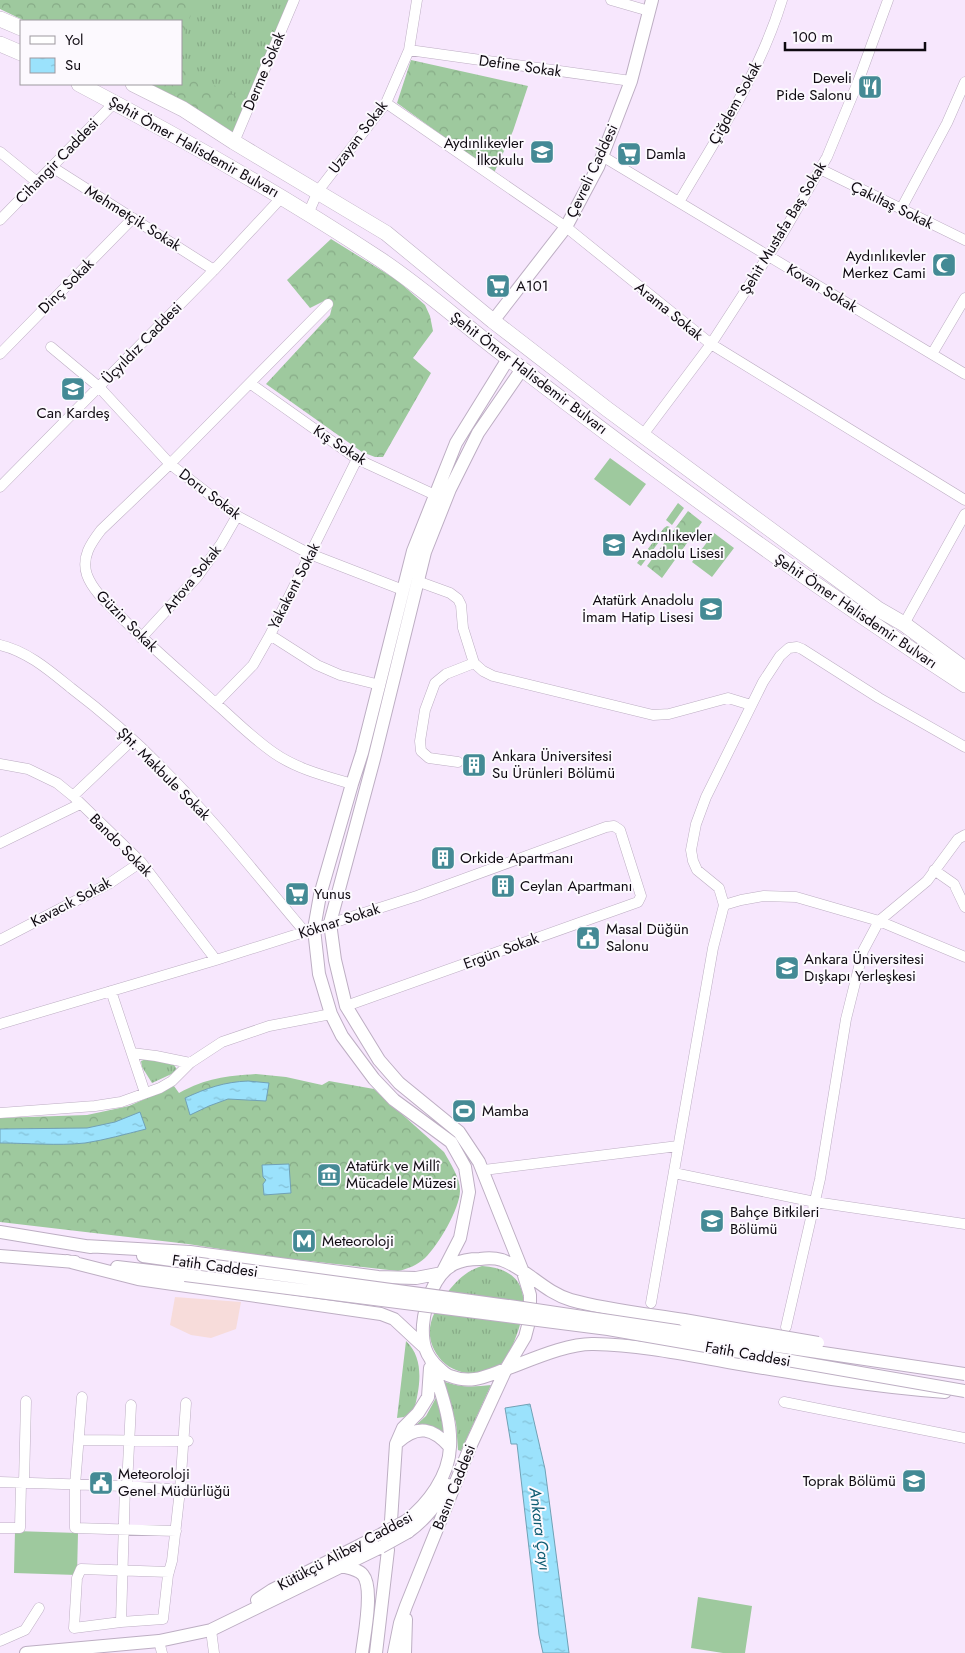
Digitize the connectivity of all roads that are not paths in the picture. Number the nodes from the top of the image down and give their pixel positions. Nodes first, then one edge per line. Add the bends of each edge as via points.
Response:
1 (294, 0) edge
2 (417, 0) edge
3 (612, 0) edge
4 (782, 0) edge
5 (888, 0) edge
6 (651, 6) edge
7 (0, 19) edge
8 (20, 28) edge
9 (0, 44) edge
10 (409, 50) junction
11 (20, 54) edge
12 (631, 81) junction
13 (965, 82) edge
14 (81, 85) edge
15 (135, 85) edge
16 (114, 103) junction
17 (386, 103) junction
18 (234, 142) junction
19 (0, 152) edge
20 (602, 156) junction
21 (52, 167) junction
22 (820, 169) junction
23 (37, 182) junction
24 (318, 192) junction
25 (282, 197) junction
26 (679, 202) junction
27 (901, 209) junction
28 (308, 214) junction
29 (133, 218) junction
30 (0, 220) edge
31 (566, 227) junction
32 (965, 240) edge
33 (768, 256) junction
34 (214, 270) junction
35 (965, 298) edge
36 (328, 304) dead end
37 (493, 321) junction
38 (711, 344) junction
39 (51, 347) dead end
40 (2, 349) edge
41 (932, 354) junction
42 (508, 359) junction
43 (522, 369) junction
44 (965, 374) edge
45 (251, 384) junction
46 (99, 387) junction
47 (642, 436) junction
48 (357, 459) junction
49 (170, 464) junction
50 (0, 487) edge
51 (435, 495) junction
52 (965, 500) edge
53 (965, 514) edge
54 (237, 516) junction
55 (310, 554) junction
56 (417, 581) junction
57 (403, 590) junction
58 (904, 624) junction
59 (877, 627) junction
60 (270, 635) junction
61 (142, 638) junction
62 (0, 645) edge
63 (474, 663) junction
64 (965, 669) edge
65 (380, 685) junction
66 (965, 685) edge
67 (965, 691) edge
68 (216, 703) junction
69 (751, 705) junction
70 (132, 740) junction
71 (965, 747) edge
72 (458, 762) dead end
73 (0, 764) edge
74 (352, 784) junction
75 (77, 800) junction
76 (965, 835) edge
77 (0, 843) edge
78 (141, 862) junction
79 (934, 870) junction
80 (637, 884) joint
81 (724, 905) junction
82 (965, 907) edge
83 (880, 922) junction
84 (330, 923) junction
85 (310, 930) junction
86 (0, 940) edge
87 (965, 957) edge
88 (216, 960) junction
89 (111, 991) junction
90 (346, 1006) junction
91 (331, 1014) junction
92 (0, 1024) edge
93 (132, 1053) junction
94 (190, 1063) junction
95 (145, 1093) junction
96 (0, 1113) edge
97 (678, 1146) junction
98 (484, 1170) junction
99 (674, 1173) junction
100 (815, 1202) junction
101 (965, 1224) edge
102 (0, 1232) edge
103 (85, 1246) junction
104 (0, 1256) edge
105 (67, 1261) junction
106 (523, 1272) junction
107 (442, 1273) junction
108 (651, 1302) dead end
109 (786, 1327) dead end
110 (423, 1346) junction
111 (431, 1360) junction
112 (506, 1369) junction
113 (965, 1372) edge
114 (965, 1392) edge
115 (82, 1397) dead end
116 (26, 1401) dead end
117 (784, 1402) dead end
118 (186, 1403) dead end
119 (131, 1404) dead end
120 (965, 1438) edge
121 (79, 1440) junction
122 (129, 1440) junction
123 (186, 1441) junction
124 (396, 1444) junction
125 (450, 1447) junction
126 (470, 1447) junction
127 (0, 1482) edge
128 (23, 1483) junction
129 (75, 1485) junction
130 (126, 1486) junction
131 (182, 1490) junction
132 (391, 1521) dead end
133 (407, 1527) junction
134 (0, 1528) edge
135 (124, 1530) junction
136 (176, 1531) junction
137 (384, 1548) junction
138 (341, 1566) junction
139 (123, 1571) junction
140 (169, 1572) junction
141 (406, 1606) junction
142 (39, 1608) dead end
143 (121, 1622) junction
144 (211, 1630) junction
145 (0, 1641) edge
146 (160, 1647) edge
147 (26, 1653) edge
148 (214, 1653) edge
149 (362, 1653) edge
150 (376, 1653) edge
151 (394, 1653) edge
152 (405, 1653) edge

1 - 18 street, Derme Sokak
2 - 10 street, Uzayan Sokak
3 - 6 street
4 - 26 street, Çiğdem Sokak via 752,76
5 - 22 street, Şehit Mustafa Baş Sokak via 858,82
6 - 12 main road, Çevreli Caddesi
7 - 8 highway
9 - 11 highway
10 - 12 street, Define Sokak
10 - 17 street, Uzayan Sokak
12 - 20 main road, Çevreli Caddesi
13 - 27 street
14 - 16 highway, Şehit Ömer Halisdemir Bulvarı
15 - 18 highway, Şehit Ömer Halisdemir Bulvarı via 183,109
16 - 21 street, Cihangir Caddesi
16 - 25 highway, Şehit Ömer Halisdemir Bulvarı
17 - 24 street, Uzayan Sokak
17 - 31 street, Arama Sokak
18 - 24 highway, Şehit Ömer Halisdemir Bulvarı
19 - 23 street
20 - 26 street, Kovan Sokak
20 - 31 main road, Çevreli Caddesi
21 - 23 street, Cihangir Caddesi
21 - 29 street, Mehmetçik Sokak
22 - 27 street, Çakıltaş Sokak
22 - 33 street, Şehit Mustafa Baş Sokak
23 - 30 street, Cihangir Caddesi
24 - 28 street, Uzayan Sokak
24 - 37 highway, Şehit Ömer Halisdemir Bulvarı via 386,233
25 - 28 highway, Şehit Ömer Halisdemir Bulvarı
25 - 34 street, Üçyıldız Caddesi
26 - 33 street, Kovan Sokak
27 - 32 street, Çakıltaş Sokak
28 - 42 highway, Şehit Ömer Halisdemir Bulvarı via 383,261
29 - 34 street, Mehmetçik Sokak
29 - 40 street, Dinç Sokak
31 - 37 main road, Çevreli Caddesi
31 - 38 street, Arama Sokak
33 - 38 street, Şehit Mustafa Baş Sokak
33 - 41 street, Kovan Sokak
34 - 46 street, Üçyıldız Caddesi
35 - 41 street
36 - 45 street, Güzin Sokak
37 - 47 highway, Şehit Ömer Halisdemir Bulvarı
38 - 47 street, Şehit Mustafa Baş Sokak
38 - 52 street, Arama Sokak
39 - 46 street, Doru Sokak
41 - 44 street, Kovan Sokak
42 - 43 highway, Şehit Ömer Halisdemir Bulvarı
42 - 51 main road via 456,443
43 - 56 main road via 481,428 450,489
43 - 59 highway, Şehit Ömer Halisdemir Bulvarı via 724,520
45 - 48 street, Kış Sokak
45 - 49 street, Güzin Sokak
46 - 49 street, Doru Sokak
46 - 50 street, Üçyıldız Caddesi
47 - 58 highway, Şehit Ömer Halisdemir Bulvarı via 878,609
48 - 51 street, Kış Sokak
48 - 55 street, Yakakent Sokak
49 - 54 street, Doru Sokak
49 - 61 street, Güzin Sokak via 101,530 86,557 87,574 94,587
51 - 57 main road via 413,551
53 - 58 street
54 - 55 street, Doru Sokak
54 - 61 street, Artova Sokak via 197,577
55 - 57 street, Doru Sokak
55 - 60 street, Yakakent Sokak
56 - 63 street via 458,599
56 - 84 main road
57 - 65 main road
58 - 64 highway, Şehit Ömer Halisdemir Bulvarı
59 - 66 highway, Şehit Ömer Halisdemir Bulvarı
59 - 67 highway via 895,644
60 - 65 street via 317,665 340,675
60 - 68 street, Yakakent Sokak via 253,665
61 - 68 street, Güzin Sokak
62 - 70 street, Şht. Makbule Sokak via 11,647 44,667
63 - 69 street via 493,676 653,715 669,714 728,698
63 - 72 street via 446,674 435,683 425,710 420,741 422,751 428,758
65 - 74 main road
68 - 74 street, Güzin Sokak via 274,753 308,771
69 - 71 street via 780,656 789,648 797,647
69 - 81 street via 706,797 692,838 691,850 697,870 719,888
70 - 75 street
70 - 85 street, Şht. Makbule Sokak via 165,771
73 - 75 street, Bando Sokak via 28,769 57,783
74 - 85 main road
75 - 77 street
75 - 78 street, Bando Sokak
76 - 79 street via 958,839
78 - 86 street, Kavacık Sokak via 110,883
78 - 88 street, Bando Sokak
79 - 82 street via 954,884
79 - 83 street
80 - 84 street, Köknar Sokak via 620,830 614,826 606,827 417,896
80 - 90 street, Ergün Sokak via 641,896 638,902
81 - 83 street via 764,896 796,897
81 - 97 street via 713,948
83 - 87 street
83 - 100 street via 863,951 846,1019
84 - 85 street, Köknar Sokak
84 - 90 main road
85 - 88 street, Köknar Sokak
85 - 91 main road
88 - 89 street, Köknar Sokak
89 - 92 street, Köknar Sokak
89 - 93 street
90 - 98 main road via 378,1060 459,1132
91 - 94 street via 269,1026 222,1042
91 - 107 main road via 342,1036 374,1079 394,1100 450,1142 465,1167 468,1192 460,1238
93 - 94 street
93 - 95 street
94 - 95 street via 160,1088
95 - 96 street via 121,1102 95,1106
97 - 98 street
97 - 99 street
98 - 106 main road
99 - 100 street
99 - 108 street
100 - 101 street
100 - 109 street
102 - 103 main road, Fatih Caddesi
103 - 107 main road via 190,1252 378,1277 416,1278
103 - 113 main road, Fatih Caddesi, bridge
104 - 105 main road, Fatih Caddesi
105 - 110 main road via 138,1279 381,1314 394,1319
105 - 114 main road, Fatih Caddesi, bridge via 608,1330
106 - 107 main road via 500,1259 488,1258 454,1264
106 - 112 main road via 530,1295 530,1318 525,1337
106 - 113 main road, bridge via 546,1289 570,1299 898,1356
107 - 110 main road via 427,1303
110 - 111 main road
111 - 112 main road via 449,1376 470,1380 487,1378
111 - 124 main road via 428,1397 403,1428
111 - 125 main road, Kütükçü Alibey Caddesi via 448,1418
112 - 114 main road via 582,1344 632,1347 897,1389
112 - 126 main road, Basın Caddesi
115 - 121 street
116 - 128 street
117 - 120 street
118 - 123 street
119 - 122 street
121 - 122 street
121 - 129 street
122 - 123 street
122 - 130 street
123 - 131 street
124 - 125 main road via 407,1434 418,1430 431,1431
124 - 132 main road
125 - 133 main road, Kütükçü Alibey Caddesi via 435,1490
126 - 133 main road, Kütükçü Alibey Caddesi via 432,1511 421,1522
126 - 141 main road, Basın Caddesi
127 - 128 street
128 - 129 street
128 - 134 street via 20,1528
129 - 130 street
129 - 135 street via 75,1528
130 - 131 street
130 - 135 street
131 - 136 street
133 - 137 main road, Kütükçü Alibey Caddesi, bridge
133 - 144 main road, Kütükçü Alibey Caddesi, bridge via 382,1534 272,1590
135 - 136 street
135 - 139 street
136 - 140 street
137 - 138 main road, Kütükçü Alibey Caddesi
137 - 150 main road
138 - 144 main road, Kütükçü Alibey Caddesi
138 - 149 main road via 358,1571 366,1581 368,1598
139 - 140 street
139 - 143 street
139 - 143 street via 80,1569 74,1628
140 - 143 street via 162,1619
141 - 151 main road, Basın Caddesi
141 - 152 main road
142 - 145 street via 25,1630
144 - 146 main road, Kütükçü Alibey Caddesi
144 - 148 street
146 - 147 main road, Kütükçü Alibey Caddesi

